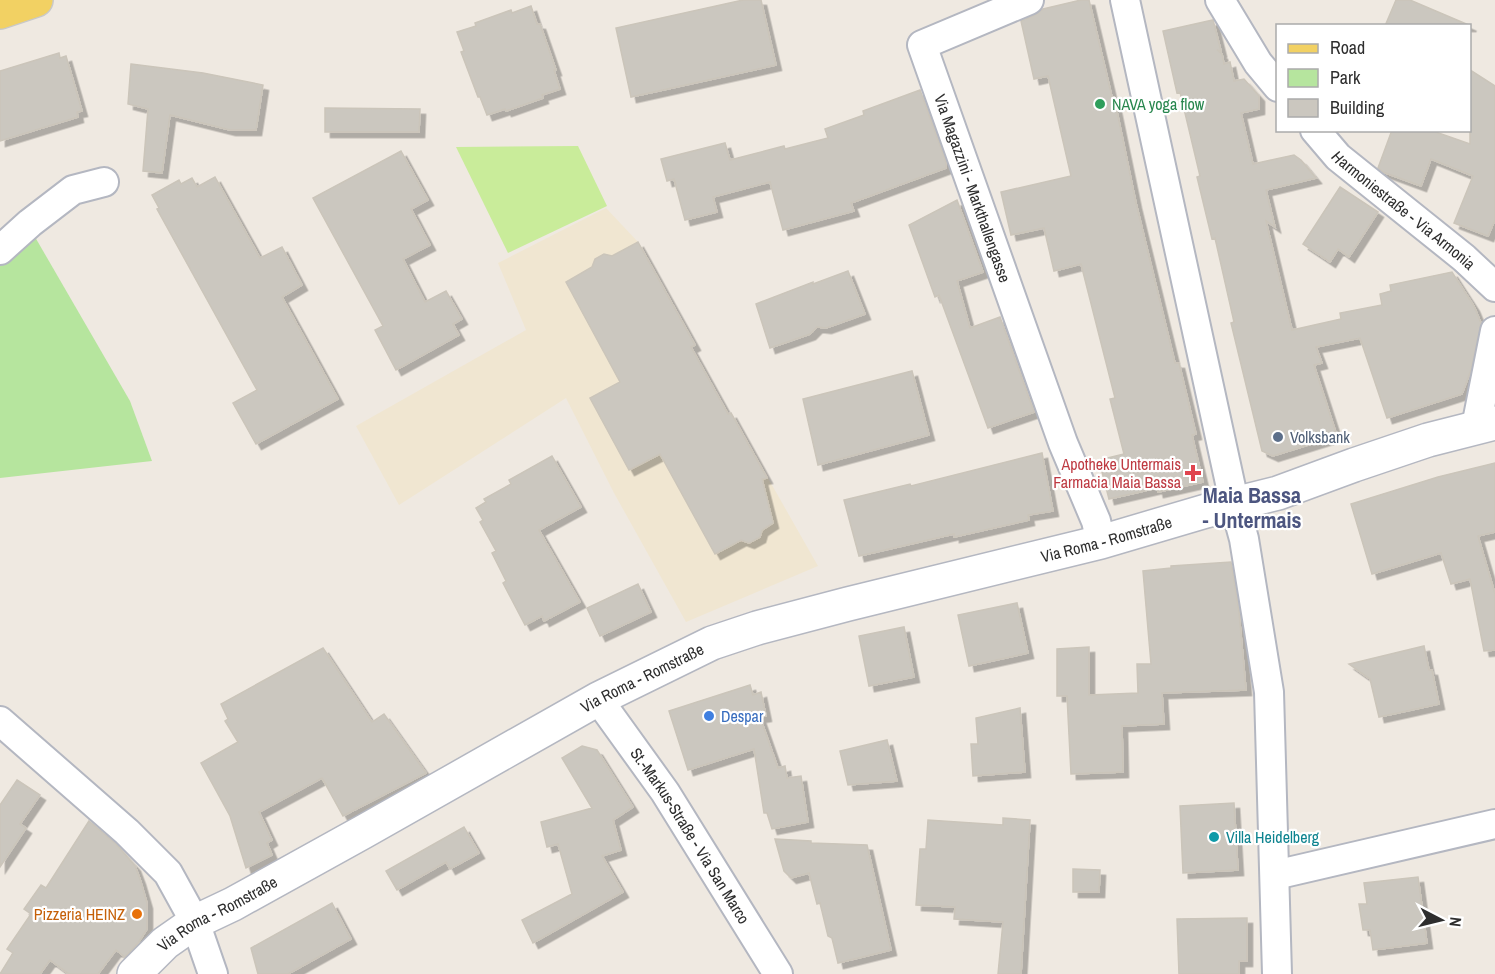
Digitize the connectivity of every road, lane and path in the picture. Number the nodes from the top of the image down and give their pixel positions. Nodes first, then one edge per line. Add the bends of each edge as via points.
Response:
1 (36, 0) edge
2 (1029, 0) edge
3 (1125, 0) edge
4 (1220, 0) edge
5 (0, 12) edge
6 (1276, 85) edge
7 (1318, 132) edge
8 (104, 182) dead end
9 (0, 250) edge
10 (1495, 287) edge
11 (1495, 331) edge
12 (1486, 425) edge
13 (1220, 508) junction
14 (1101, 542) junction
15 (598, 699) junction
16 (0, 721) edge
17 (1495, 825) edge
18 (1275, 874) junction
19 (195, 922) junction
20 (134, 974) edge
21 (213, 974) edge
22 (778, 974) edge
23 (1278, 974) edge

1 - 5 main road
2 - 14 street, Via Magazzini - Markthallengasse via 922,45
3 - 13 street
4 - 6 street via 1258,63
7 - 10 street, Harmoniestraße - Via Armonia via 1338,156
8 - 9 street via 73,190
11 - 12 street
12 - 13 street, Via Roma - Romstraße
13 - 14 street, Via Roma - Romstraße
13 - 18 street via 1244,538 1269,692
14 - 15 street, Via Roma - Romstraße via 757,628 712,644
15 - 19 street, Via Roma - Romstraße
15 - 22 street, St.-Markus-Straße - Via San Marco via 665,792
16 - 19 street via 168,873
17 - 18 street
18 - 23 street
19 - 20 street, Via Roma - Romstraße via 165,943
19 - 21 street

